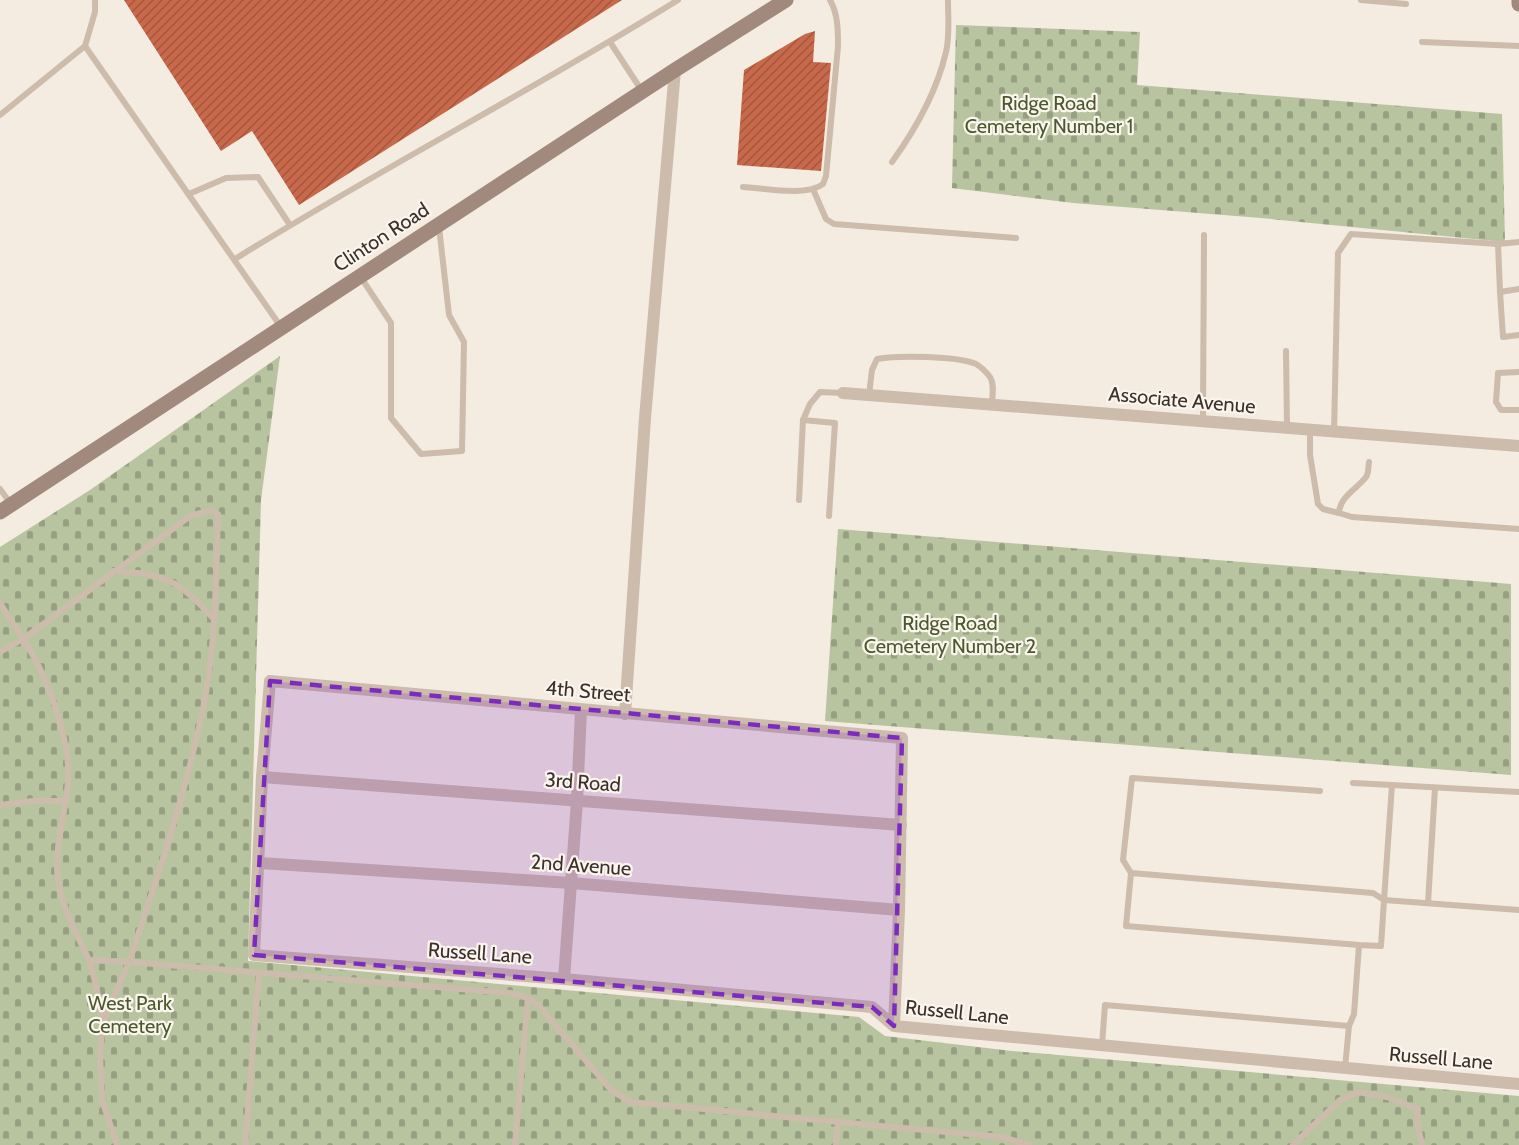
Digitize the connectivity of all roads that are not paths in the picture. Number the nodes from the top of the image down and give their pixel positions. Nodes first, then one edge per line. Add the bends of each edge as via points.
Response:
1 (95, 0) edge
2 (678, 0) edge
3 (786, 0) edge
4 (830, 0) edge
5 (948, 0) edge
6 (1361, 0) edge
7 (1519, 0) edge
8 (1406, 4) dead end
9 (1519, 4) edge
10 (610, 42) junction
11 (1422, 42) dead end
12 (85, 45) junction
13 (1519, 46) edge
14 (675, 70) junction
15 (642, 92) junction
16 (0, 115) edge
17 (892, 162) dead end
18 (743, 187) dead end
19 (813, 189) junction
20 (189, 194) junction
21 (290, 225) junction
22 (438, 225) junction
23 (1204, 236) dead end
24 (1016, 238) dead end
25 (1519, 242) edge
26 (1498, 244) junction
27 (235, 259) junction
28 (360, 276) junction
29 (1519, 288) edge
30 (1500, 292) junction
31 (281, 327) junction
32 (1519, 335) edge
33 (1286, 351) dead end
34 (1519, 372) edge
35 (843, 393) joint
36 (868, 395) junction
37 (992, 405) junction
38 (1519, 410) edge
39 (803, 420) junction
40 (1203, 422) junction
41 (1287, 428) junction
42 (1310, 430) junction
43 (1334, 432) junction
44 (1519, 446) edge
45 (1369, 462) dead end
46 (0, 489) edge
47 (799, 500) dead end
48 (6, 508) edge
49 (1339, 513) junction
50 (829, 516) dead end
51 (1519, 528) edge
52 (113, 571) junction
53 (0, 603) edge
54 (214, 619) junction
55 (23, 639) junction
56 (0, 652) edge
57 (581, 710) junction
58 (625, 714) junction
59 (262, 777) junction
60 (1353, 783) dead end
61 (1392, 785) junction
62 (1435, 788) junction
63 (1320, 791) dead end
64 (1519, 792) edge
65 (66, 801) junction
66 (577, 801) junction
67 (0, 805) edge
68 (901, 825) junction
69 (260, 862) junction
70 (1131, 873) junction
71 (571, 883) junction
72 (1384, 900) junction
73 (1428, 903) junction
74 (900, 910) junction
75 (1519, 910) edge
76 (1359, 945) junction
77 (89, 960) junction
78 (129, 962) junction
79 (258, 974) junction
80 (564, 979) junction
81 (528, 998) junction
82 (103, 1022) junction
83 (894, 1026) junction
84 (1349, 1026) junction
85 (1102, 1045) junction
86 (1345, 1068) junction
87 (1519, 1084) edge
88 (838, 1122) junction
89 (117, 1145) edge
90 (245, 1145) edge
91 (515, 1145) edge
92 (836, 1145) edge
93 (1029, 1145) edge
94 (1293, 1145) edge
95 (1422, 1145) edge

1 - 12 lane
2 - 10 lane
3 - 14 street, Clinton Road
4 - 19 lane via 838,27 837,65 826,176 823,184
5 - 17 lane via 947,50 940,71 908,140
6 - 8 lane
7 - 9 street
10 - 15 lane
10 - 21 lane
11 - 13 lane
12 - 16 lane
12 - 20 lane
14 - 15 street, Clinton Road
14 - 58 street
15 - 22 street, Clinton Road
18 - 19 lane
19 - 24 lane via 826,219 834,224
20 - 21 lane via 226,177 258,177
20 - 27 lane
21 - 27 lane
22 - 28 street, Clinton Road
22 - 28 lane via 449,315 464,342 462,451 421,454 391,418 391,323
23 - 40 lane
25 - 26 lane
26 - 30 lane
26 - 43 lane via 1351,234 1338,253
27 - 31 lane
28 - 31 street, Clinton Road
29 - 30 lane
30 - 32 lane via 1503,337
31 - 48 street, Clinton Road
33 - 41 lane
34 - 38 lane via 1498,373 1496,402 1502,410
35 - 36 street, Associate Avenue
35 - 39 lane via 820,392
36 - 37 street, Associate Avenue
36 - 37 lane via 877,359 962,360 978,365 990,376
37 - 40 street, Associate Avenue
39 - 47 lane
39 - 50 lane via 835,423
40 - 41 street, Associate Avenue
41 - 42 street, Associate Avenue
42 - 43 street, Associate Avenue
42 - 49 lane via 1318,504
43 - 44 street, Associate Avenue
45 - 49 lane via 1368,475 1344,499
46 - 48 lane
49 - 51 lane via 1352,518
52 - 54 lane via 171,580
52 - 54 lane via 190,516 211,510 218,514
52 - 55 lane
53 - 55 lane
54 - 78 lane via 203,708 175,824
55 - 56 lane
55 - 65 lane via 60,723 68,763
57 - 58 street, 4th Street
57 - 59 street, 4th Street via 270,681
57 - 66 street
58 - 68 street, 4th Street via 902,738
59 - 66 street, 3rd Road
59 - 69 street
60 - 61 lane
61 - 62 lane
61 - 72 lane
62 - 64 lane
62 - 73 lane
63 - 70 lane via 1132,778 1123,860
65 - 67 lane
65 - 77 lane via 57,870 68,916
66 - 68 street, 3rd Road
66 - 71 street
68 - 74 street
69 - 71 street, 2nd Avenue
69 - 80 street, Russell Lane via 254,955
70 - 72 lane via 1373,893
70 - 76 lane via 1126,926
71 - 74 street, 2nd Avenue
71 - 80 street
72 - 73 lane
72 - 76 lane via 1381,946
73 - 75 lane
74 - 83 street
76 - 84 lane via 1354,1014
77 - 78 lane
77 - 82 lane
78 - 79 lane
78 - 82 lane
79 - 81 lane via 510,993
79 - 90 lane
80 - 83 street, Russell Lane via 872,1007
81 - 88 lane via 612,1091 631,1102
81 - 91 lane
82 - 89 lane via 102,1100
83 - 85 street, Russell Lane
84 - 85 lane via 1105,1005
84 - 86 lane
85 - 86 street, Russell Lane
86 - 87 street, Russell Lane
88 - 92 lane
88 - 93 lane via 1002,1137
94 - 95 lane via 1340,1100 1358,1092 1387,1097 1418,1109

